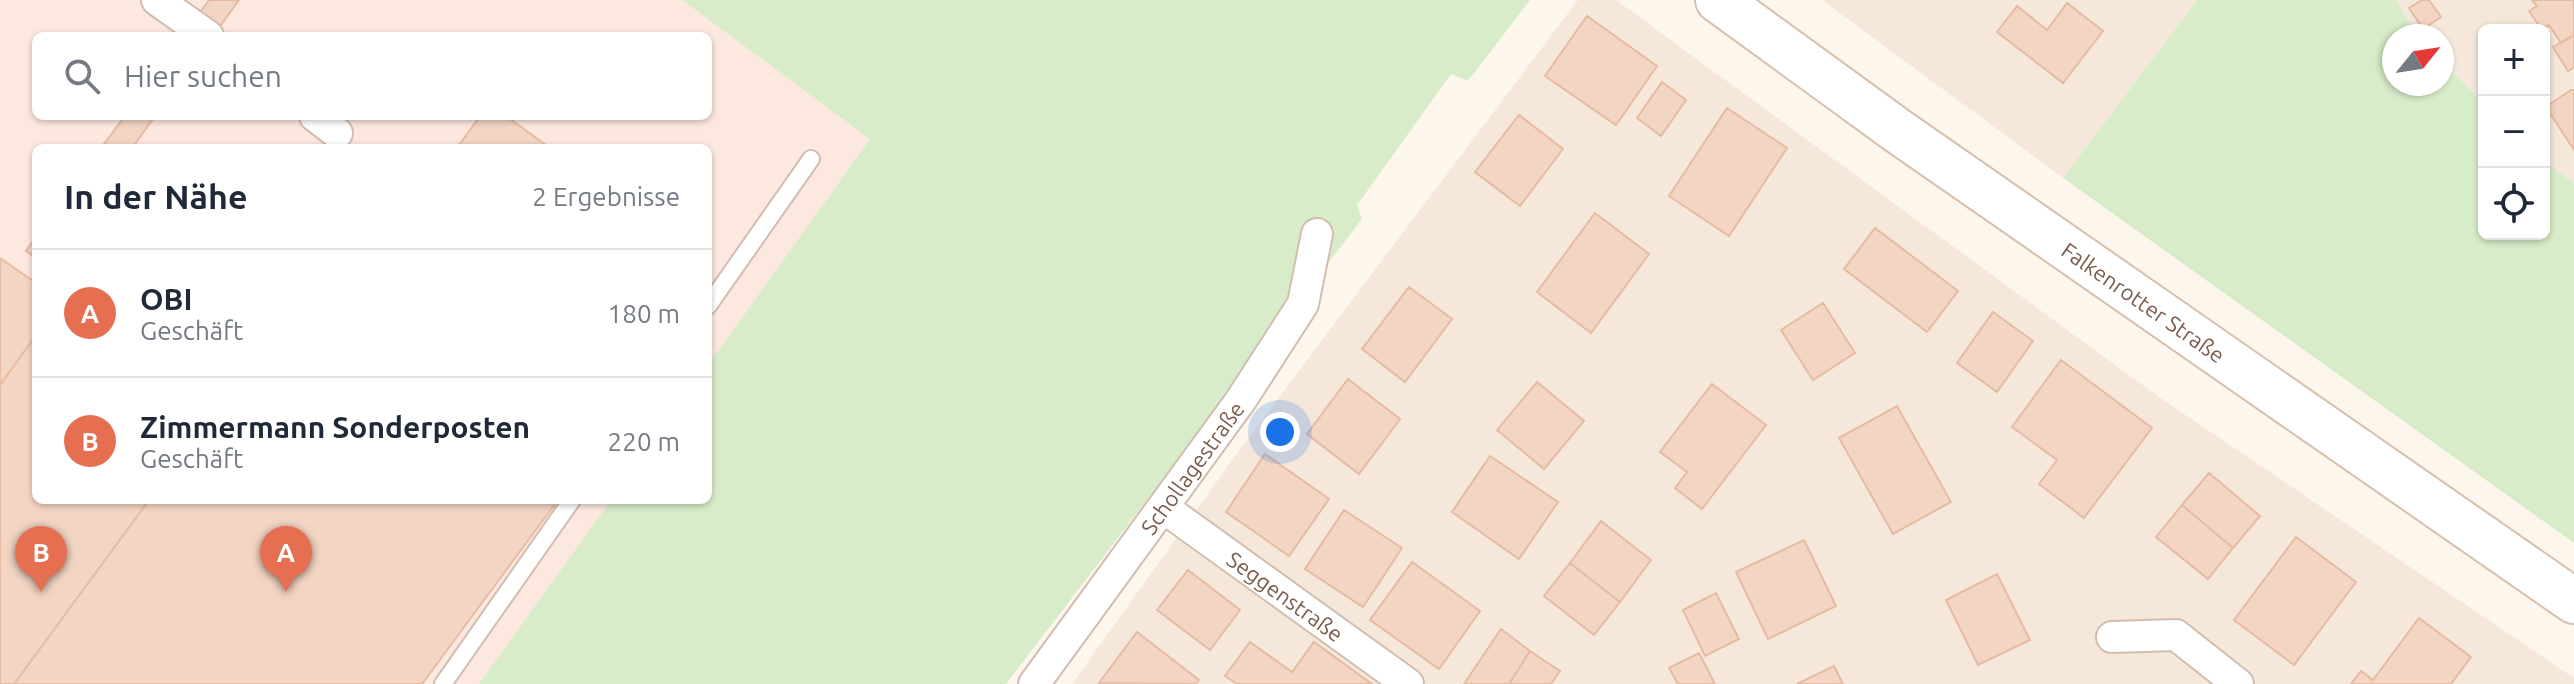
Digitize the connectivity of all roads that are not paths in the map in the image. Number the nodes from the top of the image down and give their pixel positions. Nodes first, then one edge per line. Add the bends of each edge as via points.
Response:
1 (157, 0) edge
2 (1718, 0) edge
3 (202, 32) edge
4 (811, 159) dead end
5 (1317, 234) dead end
6 (712, 300) edge
7 (569, 504) edge
8 (1164, 508) junction
9 (2574, 601) edge
10 (2112, 637) dead end
11 (443, 684) edge
12 (1034, 684) edge
13 (1408, 684) edge
14 (2238, 684) edge

1 - 3 street
2 - 9 main road, Falkenrotter Straße via 1910,140
4 - 6 lane
5 - 8 street, Schollagestraße via 1303,304
7 - 11 lane
8 - 12 street, Schollagestraße
8 - 13 street, Seggenstraße
10 - 14 street via 2176,635

